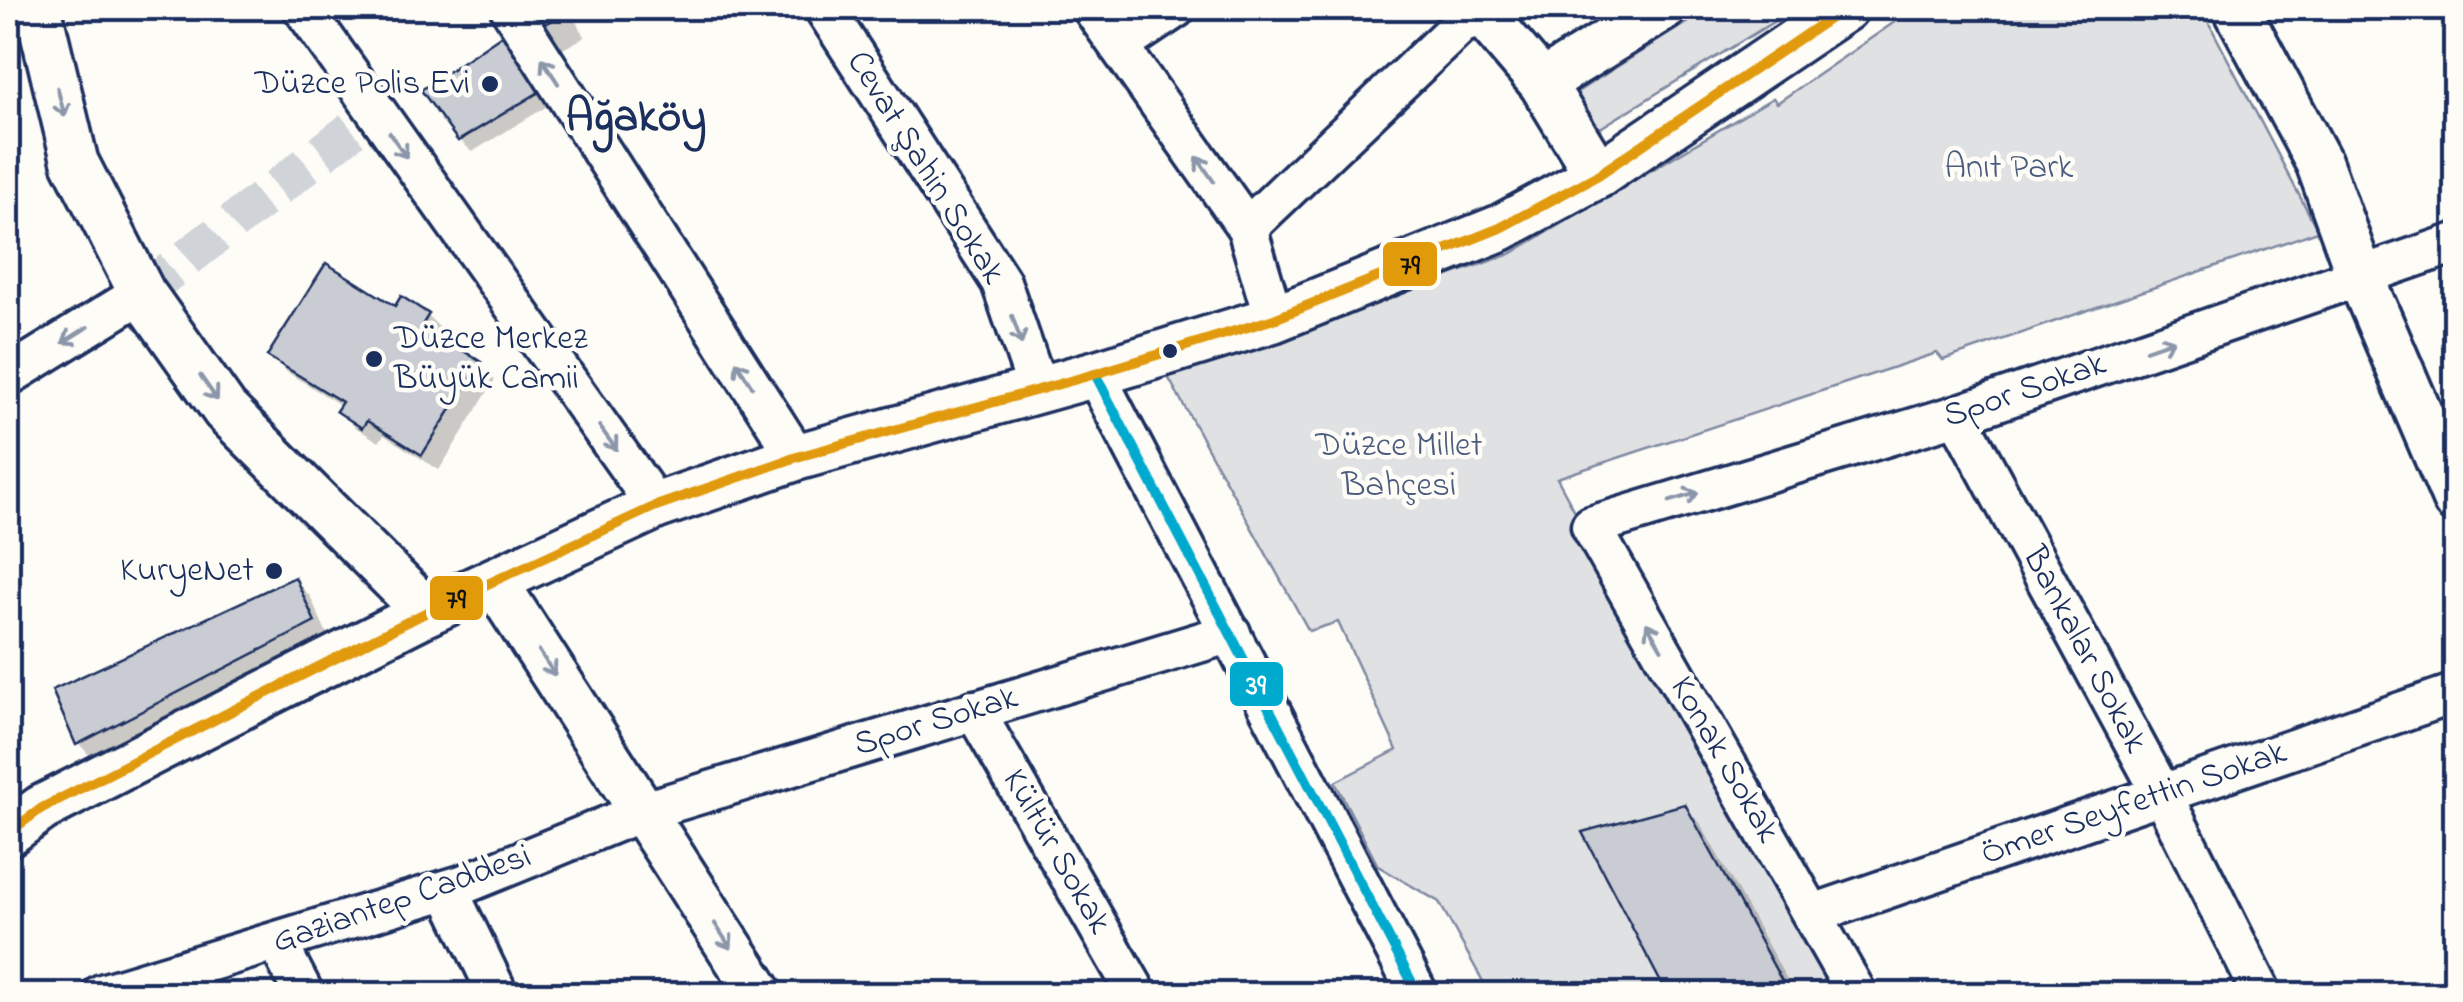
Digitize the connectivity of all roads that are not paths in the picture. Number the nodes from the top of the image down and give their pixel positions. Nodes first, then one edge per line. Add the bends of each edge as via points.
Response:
1 (38, 8) edge
2 (303, 8) edge
3 (510, 8) edge
4 (824, 8) edge
5 (1092, 8) edge
6 (1176, 8) edge
7 (1478, 8) edge
8 (1664, 8) edge
9 (1845, 8) edge
10 (2236, 8) edge
11 (1119, 46) junction
12 (1542, 83) junction
13 (1598, 176) junction
14 (1247, 228) junction
15 (2456, 243) edge
16 (2360, 276) junction
17 (142, 293) junction
18 (1274, 319) junction
19 (1095, 374) junction
20 (8, 376) edge
21 (1038, 390) junction
22 (1957, 415) junction
23 (796, 456) junction
24 (2456, 500) edge
25 (656, 506) junction
26 (1591, 526) joint
27 (494, 581) junction
28 (427, 612) junction
29 (1232, 633) junction
30 (2456, 694) edge
31 (974, 710) junction
32 (2162, 794) junction
33 (642, 812) junction
34 (8, 833) edge
35 (448, 890) junction
36 (1812, 914) junction
37 (277, 942) junction
38 (102, 994) edge
39 (304, 994) edge
40 (498, 994) edge
41 (760, 994) edge
42 (1137, 994) edge
43 (1418, 994) edge
44 (1858, 994) edge
45 (2262, 994) edge

1 -> 17 main road via 75,162
2 -> 25 street
23 -> 3 street
4 -> 21 street, Cevat Şahin Sokak via 1001,282
5 - 11 street
6 - 11 street
7 - 12 main road
7 - 14 street
8 - 12 main road
9 - 13 main road
10 - 16 main road via 2319,163
14 -> 11 street
12 - 13 main road
13 - 18 main road via 1500,228
14 - 18 street
15 - 16 street, Spor Sokak
22 -> 16 street, Spor Sokak
16 - 24 main road
17 -> 20 street
17 -> 28 main road via 225,410
18 - 19 main road
19 - 21 main road
19 - 29 street
21 - 23 main road
26 -> 22 street, Spor Sokak
22 - 32 street, Bankalar Sokak
23 - 25 main road
25 - 27 main road
36 -> 26 street, Konak Sokak
27 - 28 main road
27 -> 33 main road
28 - 34 main road via 42,808
29 - 31 street, Spor Sokak
29 - 43 street
30 - 32 street, Ömer Seyfettin Sokak
31 - 33 street, Spor Sokak
31 - 42 street, Kültür Sokak
32 - 36 street, Ömer Seyfettin Sokak
32 - 45 street, Bankalar Sokak
33 - 35 street, Gaziantep Caddesi
33 -> 41 main road
35 - 37 street, Gaziantep Caddesi
35 - 40 street
36 - 44 street, Konak Sokak
37 - 38 street, Gaziantep Caddesi
37 - 39 street

